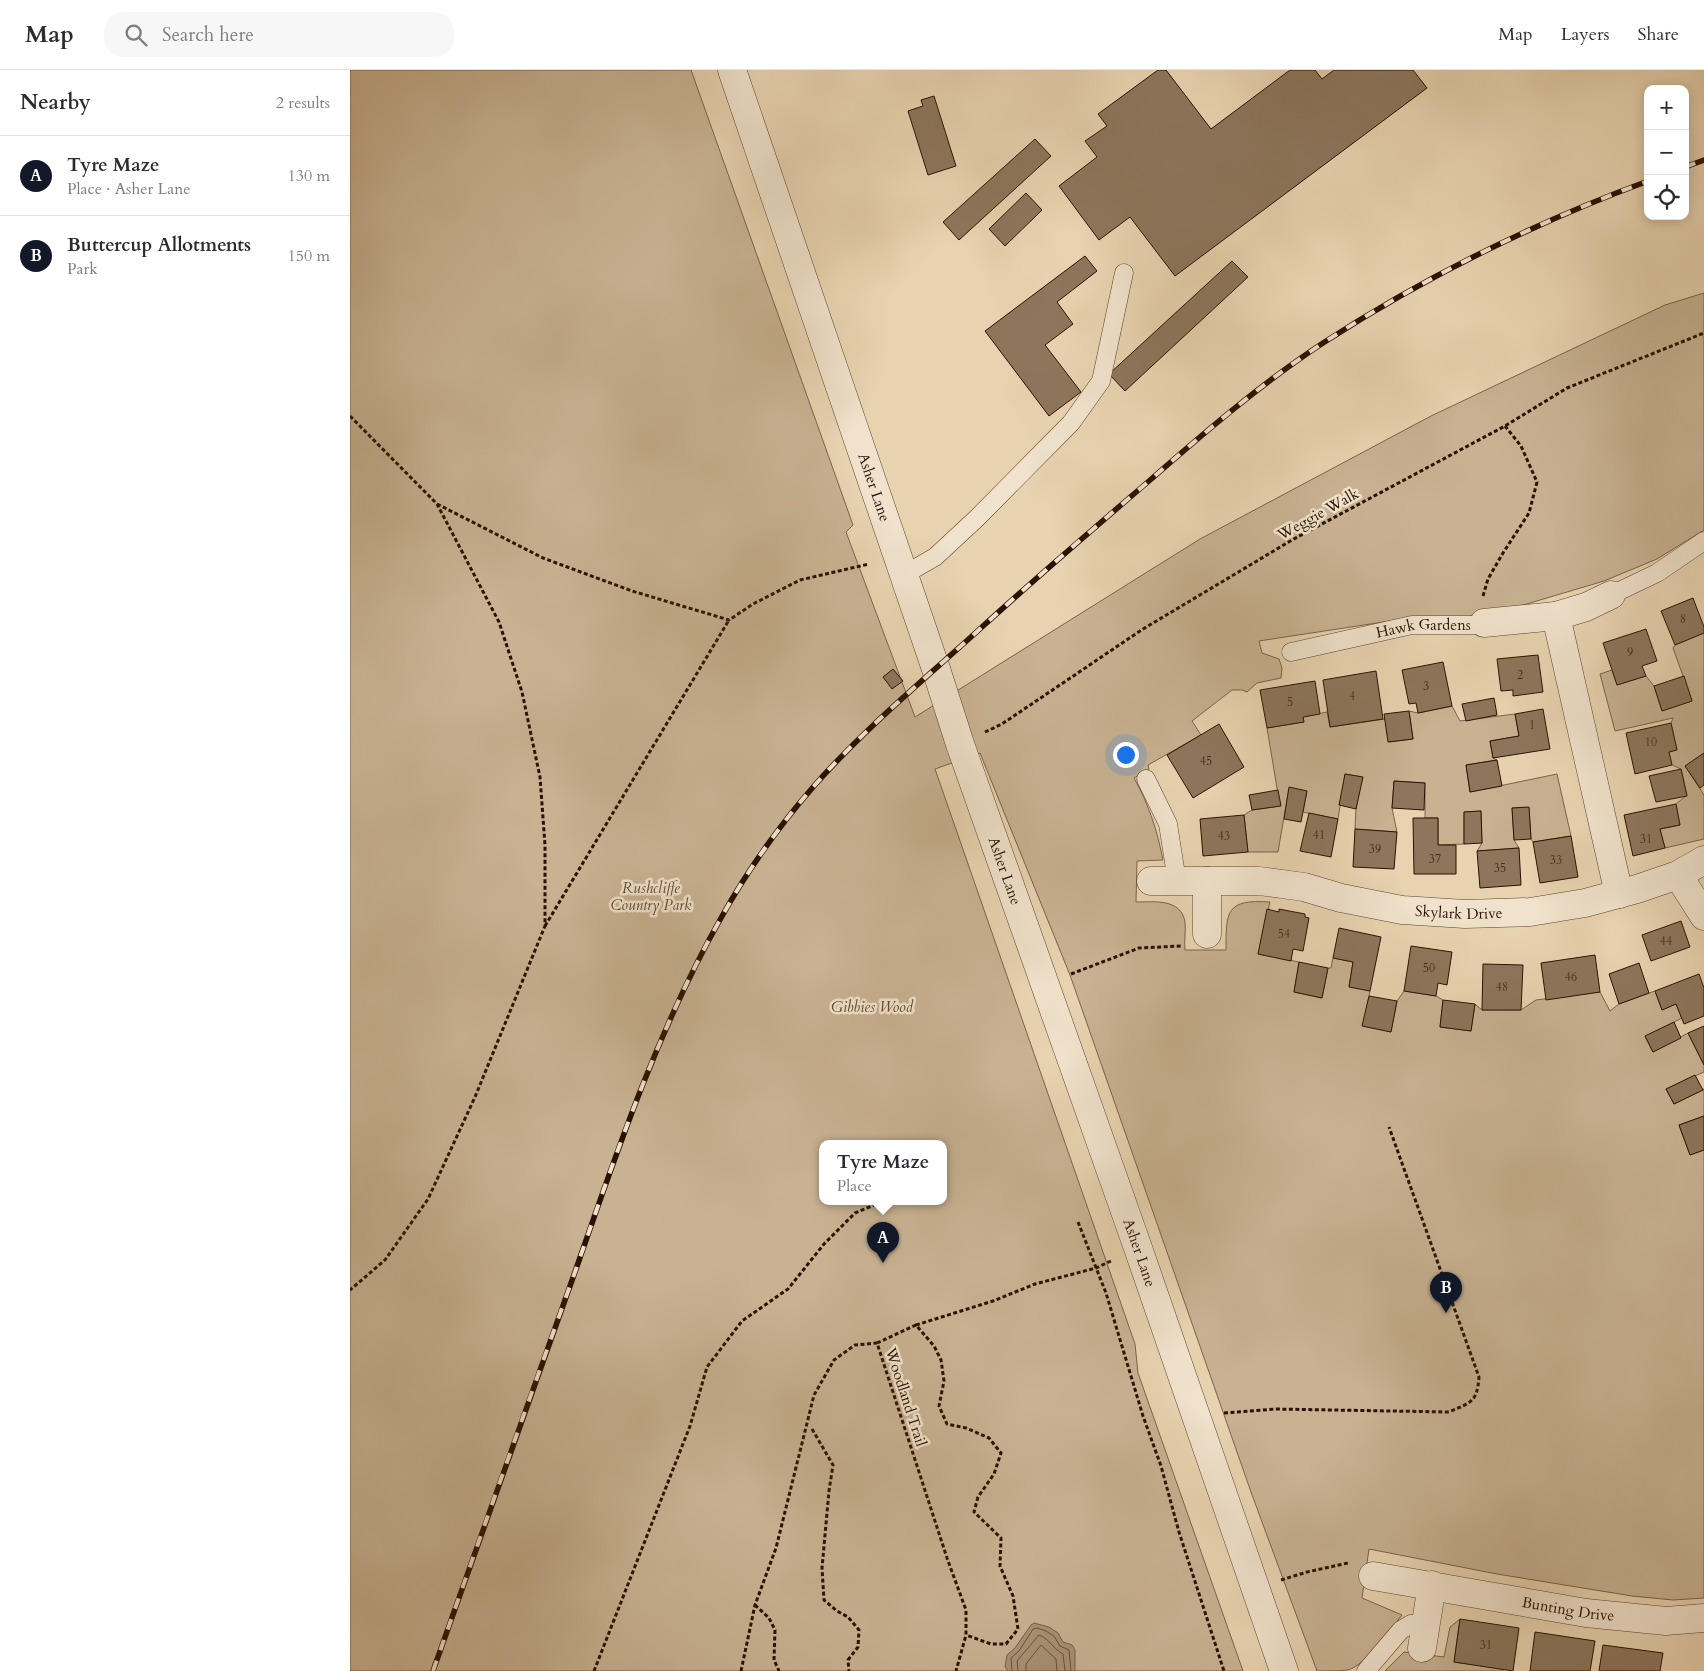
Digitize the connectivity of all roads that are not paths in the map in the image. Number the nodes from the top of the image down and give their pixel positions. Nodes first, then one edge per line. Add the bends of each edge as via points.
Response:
1 (732, 70) edge
2 (1124, 273) dead end
3 (1704, 541) edge
4 (899, 565) junction
5 (1610, 595) joint
6 (1556, 616) junction
7 (1484, 624) joint
8 (1291, 652) dead end
9 (1146, 779) dead end
10 (1704, 860) edge
11 (1678, 876) junction
12 (1164, 881) joint
13 (1207, 881) junction
14 (1619, 894) junction
15 (1700, 910) edge
16 (1207, 934) road end
17 (1362, 1569) road end
18 (1432, 1585) junction
19 (1704, 1618) edge
20 (1424, 1636) joint
21 (1284, 1671) edge
22 (1366, 1671) edge

1 - 4 street, Asher Lane
2 - 4 lane via 1101,380 1071,423 935,557 914,570
3 - 5 lane, Hawk Gardens via 1657,574
4 - 21 street, Asher Lane
5 - 6 street, Hawk Gardens
6 - 7 street, Hawk Gardens
6 - 14 street
7 - 8 lane, Hawk Gardens via 1412,625
9 - 12 lane, Skylark Drive via 1168,824
10 - 11 street, Skylark Drive
11 - 14 street, Skylark Drive
11 - 15 street
12 - 13 street, Skylark Drive
13 - 14 street, Skylark Drive via 1286,884 1402,910 1465,914 1530,912
13 - 16 street
17 - 18 street, Bunting Drive
18 - 19 street, Bunting Drive via 1586,1614 1666,1621
18 - 20 street
20 - 22 lane via 1411,1624 1401,1630

